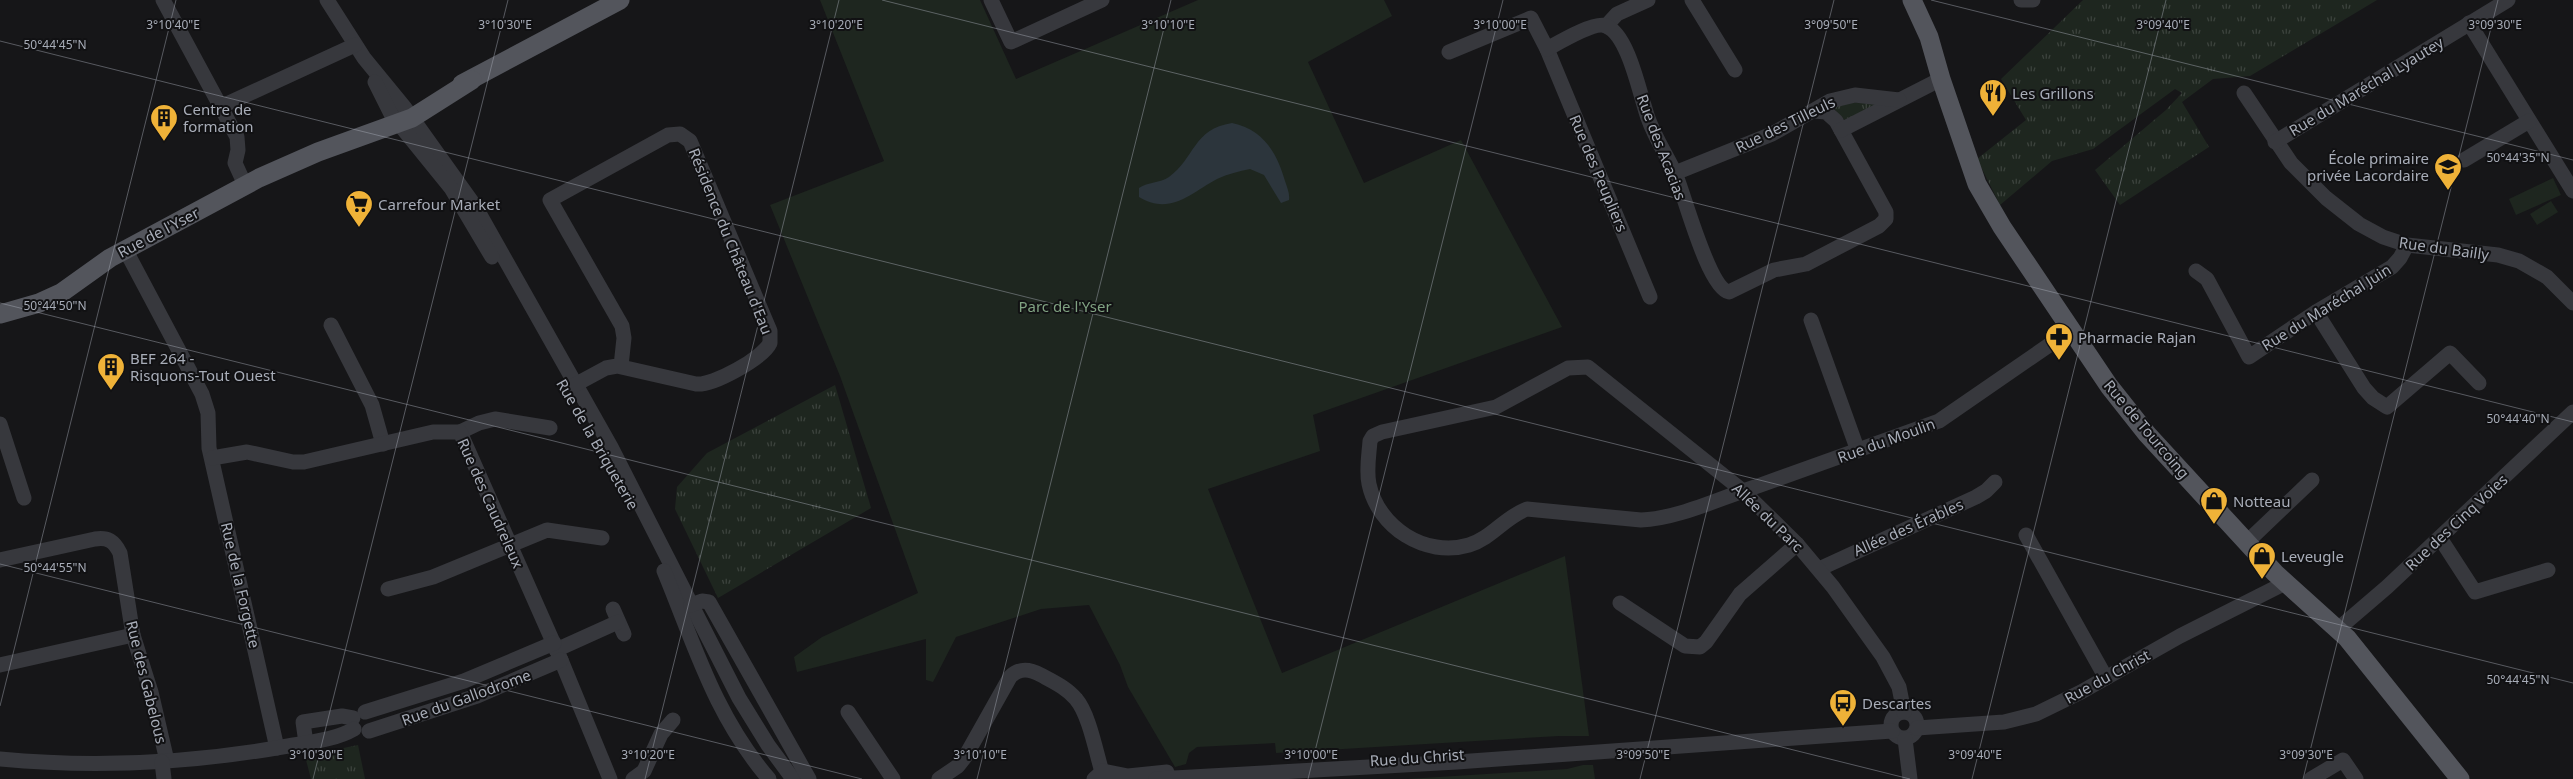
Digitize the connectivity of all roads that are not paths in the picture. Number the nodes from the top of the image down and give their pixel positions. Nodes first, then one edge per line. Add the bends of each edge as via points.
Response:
1 (163, 0) edge
2 (327, 0) edge
3 (620, 0) edge
4 (991, 0) edge
5 (1102, 0) edge
6 (1648, 0) edge
7 (1692, 0) edge
8 (1904, 0) edge
9 (1912, 0) edge
10 (2021, 0) edge
11 (2033, 0) edge
12 (2508, 0) edge
13 (2468, 23) junction
14 (1606, 26) junction
15 (1547, 48) junction
16 (359, 51) junction
17 (1449, 52) dead end
18 (1735, 70) dead end
19 (1941, 79) junction
20 (2244, 93) dead end
21 (1899, 100) junction
22 (220, 107) junction
23 (1814, 111) junction
24 (401, 116) junction
25 (2529, 121) junction
26 (1841, 130) junction
27 (2275, 142) junction
28 (2464, 160) dead end
29 (1675, 173) junction
30 (246, 185) junction
31 (2573, 191) edge
32 (2407, 245) junction
33 (125, 249) junction
34 (2196, 271) dead end
35 (1650, 297) dead end
36 (2573, 303) edge
37 (2316, 312) junction
38 (0, 314) edge
39 (1810, 320) dead end
40 (331, 325) dead end
41 (2071, 330) junction
42 (621, 366) junction
43 (2479, 383) dead end
44 (572, 386) junction
45 (2573, 412) edge
46 (0, 424) edge
47 (550, 428) dead end
48 (460, 432) junction
49 (1370, 441) joint
50 (383, 444) junction
51 (1858, 451) junction
52 (212, 458) junction
53 (2312, 480) dead end
54 (1995, 482) dead end
55 (1743, 491) junction
56 (24, 498) dead end
57 (2026, 535) dead end
58 (602, 538) dead end
59 (2440, 538) junction
60 (2247, 542) junction
61 (1797, 544) junction
62 (510, 545) junction
63 (0, 560) edge
64 (1818, 568) junction
65 (2548, 570) dead end
66 (666, 575) junction
67 (2285, 583) junction
68 (388, 589) dead end
69 (1620, 603) dead end
70 (691, 604) junction
71 (618, 622) dead end
72 (685, 627) junction
73 (2338, 628) junction
74 (133, 636) junction
75 (557, 651) junction
76 (0, 665) edge
77 (2106, 678) junction
78 (848, 712) dead end
79 (1904, 712) junction
80 (673, 720) dead end
81 (360, 723) junction
82 (1917, 728) junction
83 (1898, 735) junction
84 (306, 743) junction
85 (278, 748) junction
86 (1632, 748) junction
87 (0, 759) edge
88 (165, 762) junction
89 (1106, 776) edge
90 (2319, 777) edge
91 (164, 779) edge
92 (610, 779) edge
93 (633, 779) edge
94 (770, 779) edge
95 (793, 779) edge
96 (809, 779) edge
97 (893, 779) edge
98 (938, 779) edge
99 (1156, 779) edge
100 (1910, 779) edge
101 (2356, 779) edge
102 (2460, 779) edge

1 - 22 street
2 - 16 street, Rue de la Briqueterie
3 - 24 main road, Rue de l'Yser
4 - 5 street via 1011,42
6 - 14 street via 1617,14
7 - 18 street
8 - 19 main road, Rue de Tourcoing
9 - 19 main road, Rue de Tourcoing via 1929,37
10 - 11 street
12 - 13 street, Rue du Maréchal Lyautey
13 - 25 street
13 - 27 street, Rue du Maréchal Lyautey
14 - 15 street via 1595,26
14 - 29 street, Rue des Acacias via 1616,34 1626,54 1651,127
15 - 17 street, Rue des Peupliers via 1531,18
15 - 35 street, Rue des Peupliers
16 - 22 street
16 - 24 street, Rue de la Briqueterie
19 - 21 street, Rue des Tilleuls
19 - 41 main road, Rue de Tourcoing via 1978,184
20 - 27 street, Rue du Bailly
21 - 23 street, Rue des Tilleuls via 1851,96 1830,101
21 - 26 street, Rue des Tilleuls
22 - 30 street via 237,137 235,163
23 - 26 street via 1831,114
23 - 29 street, Rue des Tilleuls via 1772,134
24 - 30 main road, Rue de l'Yser
24 - 44 street, Rue de la Briqueterie via 457,197
25 - 28 street
25 - 31 street
26 - 29 street, Rue des Acacias via 1886,212 1884,222 1806,264 1774,270 1733,291 1725,291 1721,287 1704,253
27 - 32 street, Rue du Bailly via 2298,170 2338,208 2374,233
30 - 33 main road, Rue de l'Yser
32 - 36 street, Rue du Bailly via 2498,255 2520,261 2547,277
32 - 37 street, Rue du Maréchal Juin via 2392,267
33 - 38 main road, Rue de l'Yser via 61,294
33 - 52 street, Rue de la Forgette via 202,394 208,413
34 - 37 street, Rue du Maréchal Juin via 2207,279 2249,357
37 - 43 street via 2364,388 2386,407 2450,352
39 - 51 street
40 - 50 street via 372,405
41 - 51 street, Rue du Moulin via 1940,421
41 - 60 main road, Rue de Tourcoing via 2134,419
42 - 42 street, Résidence du Château d'Eau via 707,384 762,353 770,343 770,332 690,141 680,134 668,135 550,200 622,326
42 - 44 street, Résidence du Château d'Eau via 606,368
44 - 66 street, Rue de la Briqueterie
44 - 70 street, Rue de la Briqueterie
45 - 59 street, Rue des Cinq Voies
46 - 56 street
47 - 48 street via 495,419
48 - 50 street, Rue des Caudreleux via 433,432
48 - 62 street, Rue des Caudreleux
49 - 55 street, Allée du Parc via 1382,432 1504,405 1568,368 1582,366 1599,374
49 - 55 street, Rue du Moulin via 1368,481 1377,506 1400,532 1431,545 1459,547 1477,542 1514,514 1528,509 1641,520 1664,517
50 - 52 street, Rue des Caudreleux via 298,462 247,452
51 - 55 street, Rue du Moulin
52 - 85 street, Rue de la Forgette
53 - 60 street
54 - 64 street, Allée des Érables via 1982,494
55 - 61 street, Allée du Parc
57 - 77 street
58 - 62 street via 547,530
59 - 65 street via 2475,592
59 - 73 street, Rue des Cinq Voies
60 - 67 main road, Rue de Tourcoing
61 - 64 street, Allée du Parc
61 - 69 street via 1740,594 1700,647 1685,646
62 - 68 street via 433,577
62 - 75 street, Rue des Caudreleux
63 - 74 street, Rue des Gabelous via 95,539 110,540 121,559
64 - 79 street, Allée du Parc via 1883,657 1899,687
66 - 70 street via 683,600
66 - 72 street, Rue de la Briqueterie
67 - 73 main road, Rue de Tourcoing
67 - 77 street, Rue du Christ
70 - 72 street
70 - 95 street, Rue de la Briqueterie via 752,722
70 - 96 street via 709,602
71 - 75 street, Rue du Gallodrome
72 - 94 street, Rue de la Briqueterie via 725,716
73 - 102 main road, Rue de Tourcoing
74 - 76 street
74 - 88 street, Rue des Gabelous via 151,692
75 - 81 street, Rue du Gallodrome via 477,696
75 - 92 street, Rue des Caudreleux
77 - 82 street, Rue du Christ via 2036,714 2015,720
78 - 97 street
79 - 82 street via 1914,717
79 - 83 street via 1893,718
80 - 93 street via 661,734 644,770
81 - 84 street via 340,736
81 - 84 street via 342,716 303,722
82 - 83 street via 1913,735
83 - 86 street, Rue du Christ
83 - 100 street
84 - 85 street
85 - 88 street
86 - 89 street, Rue du Christ via 1598,746
86 - 99 street, Rue du Christ via 1457,762
87 - 88 street via 102,764
88 - 91 street, Rue des Gabelous
89 - 98 street via 1079,703 1064,688 1035,672 1019,670 1010,677 962,762
90 - 101 street via 2343,760

